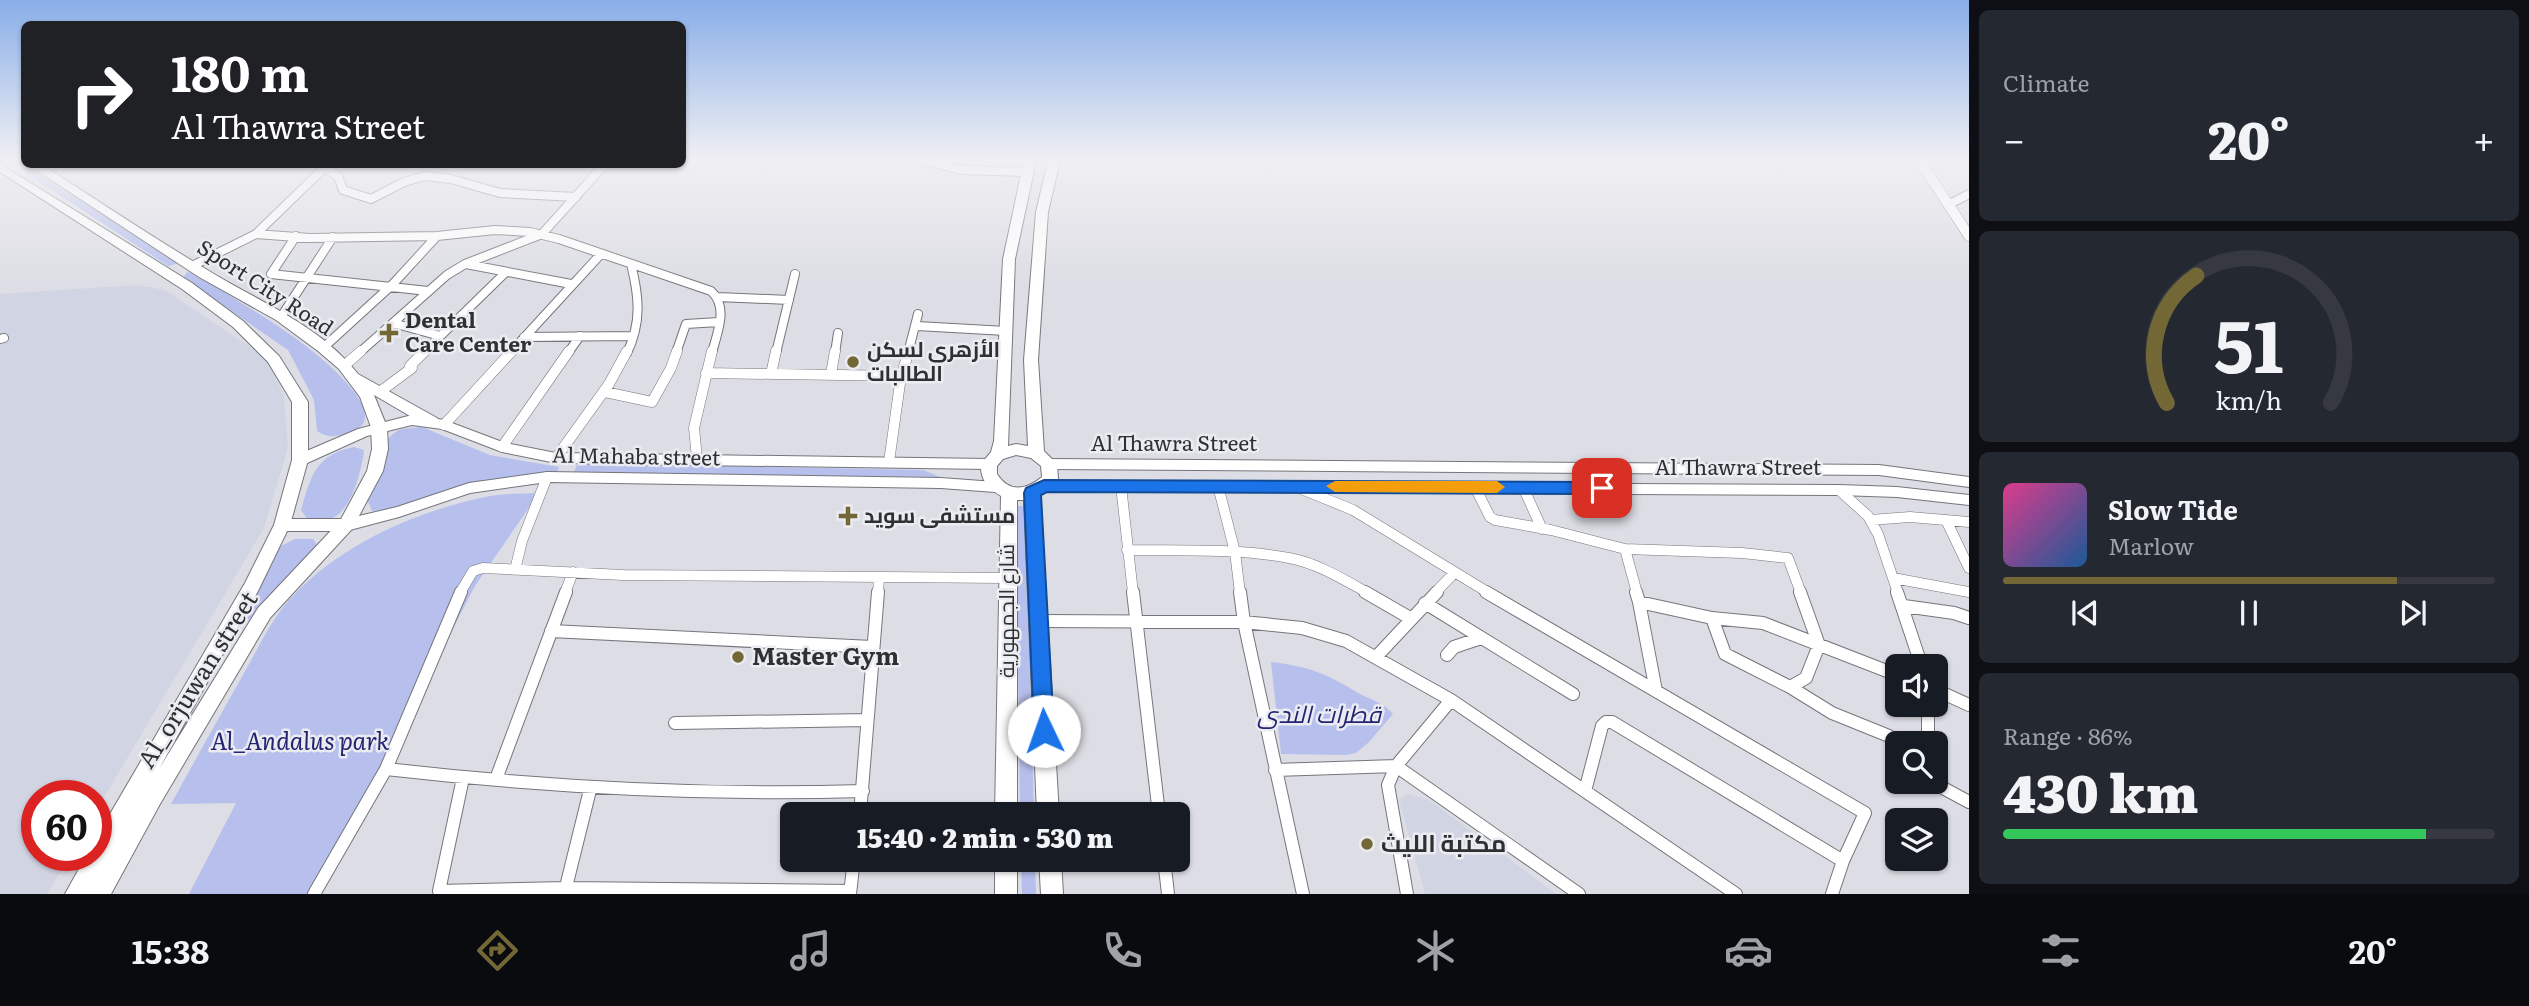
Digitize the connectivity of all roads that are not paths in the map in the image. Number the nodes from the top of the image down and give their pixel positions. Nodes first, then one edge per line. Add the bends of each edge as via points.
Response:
1 (56, 203) edge
2 (93, 203) edge
3 (288, 203) edge
4 (571, 203) edge
5 (1021, 203) edge
6 (1044, 203) edge
7 (1950, 204) edge
8 (1019, 210) junction
9 (1042, 212) junction
10 (1958, 217) junction
11 (1969, 221) edge
12 (256, 234) junction
13 (542, 234) junction
14 (296, 236) junction
15 (437, 236) junction
16 (1969, 236) edge
17 (333, 237) junction
18 (600, 255) junction
19 (465, 264) junction
20 (631, 264) junction
21 (192, 266) junction
22 (506, 272) junction
23 (795, 274) dead end
24 (304, 280) junction
25 (571, 284) junction
26 (392, 285) junction
27 (428, 290) junction
28 (718, 297) junction
29 (789, 300) junction
30 (918, 314) dead end
31 (281, 317) junction
32 (719, 322) junction
33 (393, 323) junction
34 (916, 326) junction
35 (1006, 331) junction
36 (838, 332) dead end
37 (440, 336) junction
38 (580, 336) junction
39 (633, 336) junction
40 (524, 337) junction
41 (323, 348) junction
42 (348, 371) junction
43 (706, 373) junction
44 (771, 374) junction
45 (831, 374) junction
46 (901, 376) junction
47 (1004, 381) junction
48 (381, 391) junction
49 (605, 392) junction
50 (1034, 407) junction
51 (438, 424) junction
52 (379, 427) junction
53 (502, 447) junction
54 (1036, 453) junction
55 (556, 458) junction
56 (697, 458) junction
57 (576, 459) junction
58 (993, 459) junction
59 (300, 460) junction
60 (889, 462) junction
61 (943, 464) junction
62 (1049, 464) junction
63 (1445, 468) junction
64 (1488, 468) junction
65 (568, 476) junction
66 (547, 477) junction
67 (1969, 482) edge
68 (941, 483) junction
69 (1121, 486) junction
70 (1218, 486) junction
71 (1296, 486) junction
72 (1455, 486) junction
73 (1475, 487) junction
74 (1499, 487) junction
75 (1523, 487) junction
76 (1038, 489) junction
77 (1002, 490) junction
78 (1839, 490) junction
79 (1969, 500) edge
80 (1870, 520) junction
81 (1946, 520) junction
82 (1969, 523) edge
83 (282, 525) junction
84 (346, 526) junction
85 (1542, 529) junction
86 (1625, 549) junction
87 (1127, 550) junction
88 (1235, 552) junction
89 (1969, 568) edge
90 (515, 570) junction
91 (573, 572) junction
92 (1454, 573) junction
93 (879, 578) junction
94 (1006, 578) junction
95 (1894, 578) junction
96 (1969, 592) edge
97 (1639, 602) junction
98 (1425, 603) junction
99 (1903, 606) junction
100 (1969, 606) edge
101 (1954, 613) junction
102 (1410, 618) junction
103 (1712, 618) junction
104 (1969, 618) edge
105 (1039, 621) junction
106 (1244, 622) junction
107 (1136, 624) junction
108 (551, 631) junction
109 (1481, 638) junction
110 (1819, 645) junction
111 (872, 647) junction
112 (1918, 654) edge
113 (1447, 655) dead end
114 (1376, 657) junction
115 (1885, 670) edge
116 (1790, 687) junction
117 (1656, 691) junction
118 (1573, 694) dead end
119 (1948, 695) edge
120 (1451, 700) junction
121 (1969, 705) edge
122 (867, 720) junction
123 (675, 723) dead end
124 (1885, 734) edge
125 (1396, 766) junction
126 (386, 769) junction
127 (1275, 770) junction
128 (463, 778) junction
129 (496, 779) junction
130 (590, 790) junction
131 (863, 791) junction
132 (1585, 791) junction
133 (1948, 791) edge
134 (862, 802) edge
135 (1006, 802) edge
136 (1047, 802) edge
137 (1158, 802) edge
138 (1969, 802) edge
139 (1843, 861) junction
140 (852, 872) edge
141 (1006, 872) edge
142 (1051, 872) edge
143 (1165, 872) edge
144 (565, 891) edge
145 (850, 892) edge
146 (438, 893) edge
147 (76, 894) edge
148 (99, 894) edge
149 (314, 894) edge
150 (1006, 894) edge
151 (1052, 894) edge
152 (1168, 894) edge
153 (1303, 894) edge
154 (1407, 894) edge
155 (1579, 894) edge
156 (1736, 894) edge
157 (1832, 894) edge

1 - 59 main road, Sport City Road via 187,286 274,359 300,402
2 - 21 main road, Sport City Road
3 - 12 street
4 - 13 street
5 - 8 main road
6 - 9 main road
7 - 10 street
8 - 9 main road
8 - 35 main road via 1009,260
9 - 50 main road via 1031,360
10 - 11 street
10 - 16 street
12 - 14 street
12 - 21 street
13 - 15 street via 495,230
13 - 18 street
13 - 19 street
14 - 17 street
14 - 24 street via 271,274
15 - 17 street
15 - 26 street
17 - 24 street
18 - 20 street
18 - 25 street
19 - 22 street
19 - 27 street
20 - 28 street
20 - 39 street via 639,303
21 - 31 main road, Sport City Road
22 - 25 street
22 - 37 street
23 - 29 street
24 - 26 street
24 - 31 street
25 - 40 street
26 - 27 street
26 - 41 street
27 - 33 street
28 - 29 street
28 - 32 street
29 - 44 street
30 - 34 street
31 - 41 main road, Sport City Road
32 - 43 street
32 - 49 street via 686,324 671,368 652,402
33 - 37 street
33 - 42 street
34 - 35 street
34 - 46 street
35 - 47 main road
36 - 45 street
37 - 48 street via 412,368
38 - 39 street
38 - 40 street
38 - 53 street
39 - 49 street
40 - 51 street
41 - 42 main road, Sport City Road
42 - 48 main road
42 - 52 main road, Sport City Road via 367,396
43 - 44 street
43 - 56 street via 694,428
44 - 45 street
45 - 46 street
46 - 60 street
47 - 50 main road via 1011,412 1020,414
47 - 58 main road via 1002,441
48 - 51 main road
49 - 55 street
50 - 54 main road
51 - 52 main road, Al Mahaba street via 412,420
51 - 53 main road, Al Mahaba street
52 - 59 main road, Al Mahaba street
52 - 84 main road, Al_orjuwan street via 375,471
53 - 55 main road, Al Mahaba street
54 - 58 main road via 1016,449
54 - 62 main road
55 - 57 main road, Al Mahaba street
56 - 57 main road, Al Mahaba street
56 - 60 main road, Al Mahaba street
57 - 65 main road
58 - 61 main road, Al Mahaba street
58 - 77 main road via 988,477
59 - 83 main road, Al_orjuwan street
60 - 61 main road, Al Mahaba street
61 - 68 main road via 947,476
62 - 63 main road, Al Thawra Street
62 - 76 main road via 1050,479
63 - 64 main road, Al Thawra Street
63 - 72 main road
64 - 67 main road, Al Thawra Street via 1879,470
64 - 74 main road
65 - 66 main road, Al Mahaba street
65 - 68 main road, Al Mahaba street
66 - 84 main road, Al Mahaba street via 469,488
66 - 90 street
68 - 77 main road, Al Mahaba street
69 - 70 main road, Al Thawra Street
69 - 76 main road, Al Thawra Street
69 - 87 street
70 - 71 main road, Al Thawra Street
70 - 88 street
71 - 72 main road, Al Thawra Street
71 - 92 street via 1353,510
72 - 73 main road, Al Thawra Street
73 - 74 main road, Al Thawra Street
73 - 85 street via 1490,517
74 - 75 main road, Al Thawra Street
75 - 78 main road, Al Thawra Street
75 - 85 street
76 - 77 main road
76 - 105 main road, شارع الجمهورية
77 - 94 main road, شارع الجمهورية
78 - 79 main road, Al Thawra Street
78 - 80 street
80 - 81 street
80 - 95 street
81 - 82 street
81 - 89 street
83 - 84 main road, Al Mahaba street
83 - 147 main road, Al_orjuwan street via 252,586
84 - 148 main road, Al_orjuwan street via 264,613
85 - 86 street
86 - 97 street
86 - 110 street via 1788,558
87 - 88 street
87 - 107 street
88 - 102 street via 1292,558 1333,573
88 - 106 street
90 - 91 street
90 - 126 street via 483,568 466,579
91 - 93 street
91 - 108 street
92 - 98 street
92 - 117 street
93 - 94 street
93 - 111 street
94 - 135 main road, شارع الجمهورية
95 - 96 street
95 - 99 street
97 - 103 street
97 - 117 street
98 - 102 street
98 - 109 street
99 - 101 street
99 - 112 street
100 - 101 street
101 - 104 street
102 - 114 street
103 - 110 street via 1763,623
103 - 116 street via 1725,654
105 - 107 street
105 - 136 main road, شارع الجمهورية
106 - 107 street
106 - 114 street via 1302,628 1346,641
106 - 127 street
107 - 137 street
108 - 111 street
108 - 129 street
109 - 113 street via 1454,647
109 - 118 street
110 - 115 street
110 - 116 street via 1806,678
111 - 122 street
114 - 120 street
116 - 124 street via 1832,713
117 - 139 street via 1865,813
119 - 121 street
120 - 125 street
120 - 132 street
122 - 123 street
122 - 131 street
125 - 127 street
125 - 154 street via 1388,785
125 - 155 street
126 - 128 street
126 - 149 street
127 - 153 street
128 - 129 street
128 - 146 street
129 - 130 street
130 - 131 street via 773,795
130 - 144 street
131 - 134 street
132 - 139 street via 1602,726 1612,722
132 - 156 street
133 - 138 street
139 - 157 street
140 - 145 street
141 - 150 main road
142 - 151 main road
143 - 152 street
144 - 145 street
144 - 146 street

